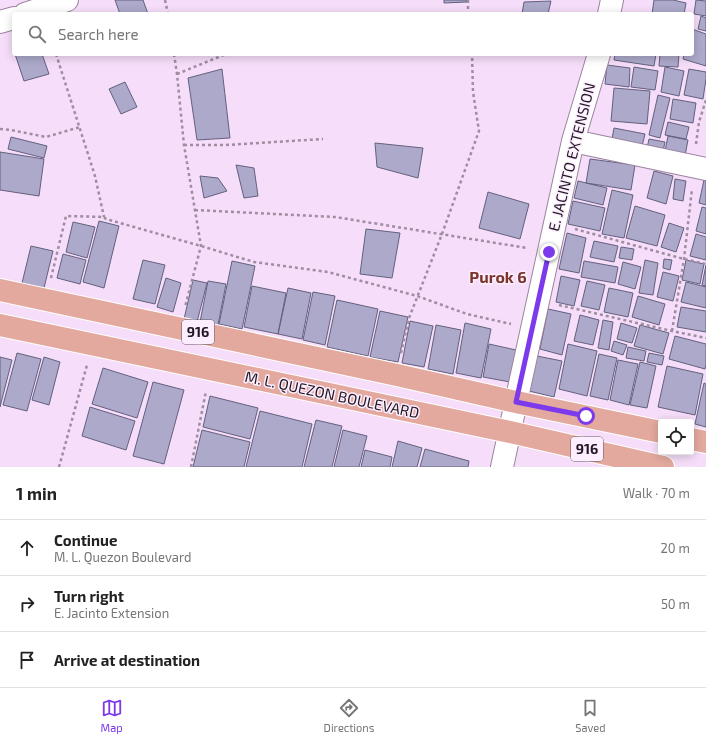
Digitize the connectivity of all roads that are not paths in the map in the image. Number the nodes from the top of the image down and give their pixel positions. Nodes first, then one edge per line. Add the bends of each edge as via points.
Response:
1 (67, 0) edge
2 (612, 0) edge
3 (31, 12) edge
4 (609, 12) edge
5 (12, 19) edge
6 (0, 22) edge
7 (598, 56) edge
8 (573, 141) junction
9 (700, 168) edge
10 (0, 290) edge
11 (0, 325) edge
12 (516, 402) junction
13 (658, 431) edge
14 (510, 432) junction
15 (694, 440) edge
16 (706, 442) edge
17 (502, 467) edge
18 (663, 467) edge

1 - 3 street
2 - 4 street
5 - 6 street
7 - 8 street, E. JACINTO EXTENSION
8 - 9 street
8 - 12 street, E. JACINTO EXTENSION
10 - 12 main road, 916
11 - 14 main road, M. L. QUEZON BOULEVARD / 916
12 - 13 main road, 916
12 - 14 street, E. JACINTO EXTENSION
14 - 17 street, E. JACINTO EXTENSION
14 - 18 main road, M. L. QUEZON BOULEVARD / 916
15 - 16 main road

